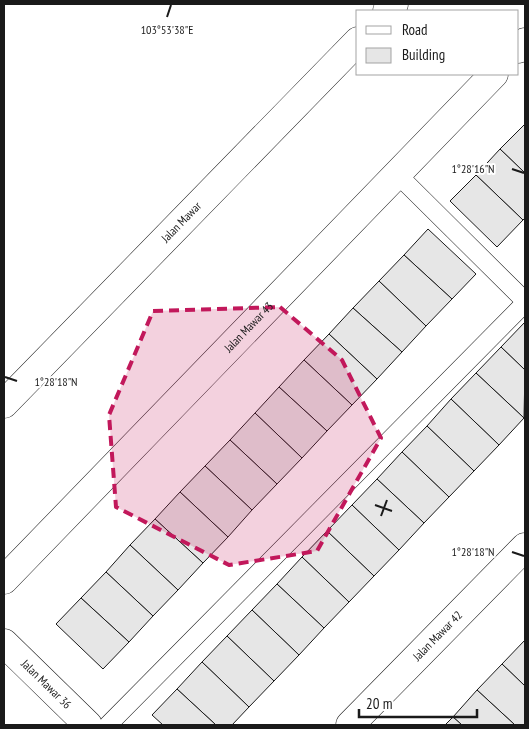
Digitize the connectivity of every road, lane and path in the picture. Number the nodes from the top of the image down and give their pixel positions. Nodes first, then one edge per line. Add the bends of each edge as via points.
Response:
1 (356, 43) edge
2 (493, 75) edge
3 (397, 174) junction
4 (525, 302) edge
5 (4, 404) edge
6 (525, 547) edge
7 (4, 580) edge
8 (4, 643) edge
9 (88, 725) edge
10 (108, 725) edge
11 (350, 725) edge

1 - 5 street, Jalan Mawar
2 - 3 street, Jalan Mawar 43
3 - 4 lane
3 - 7 street, Jalan Mawar 43
4 - 10 lane
6 - 11 street, Jalan Mawar 42
8 - 9 street, Jalan Mawar 36

